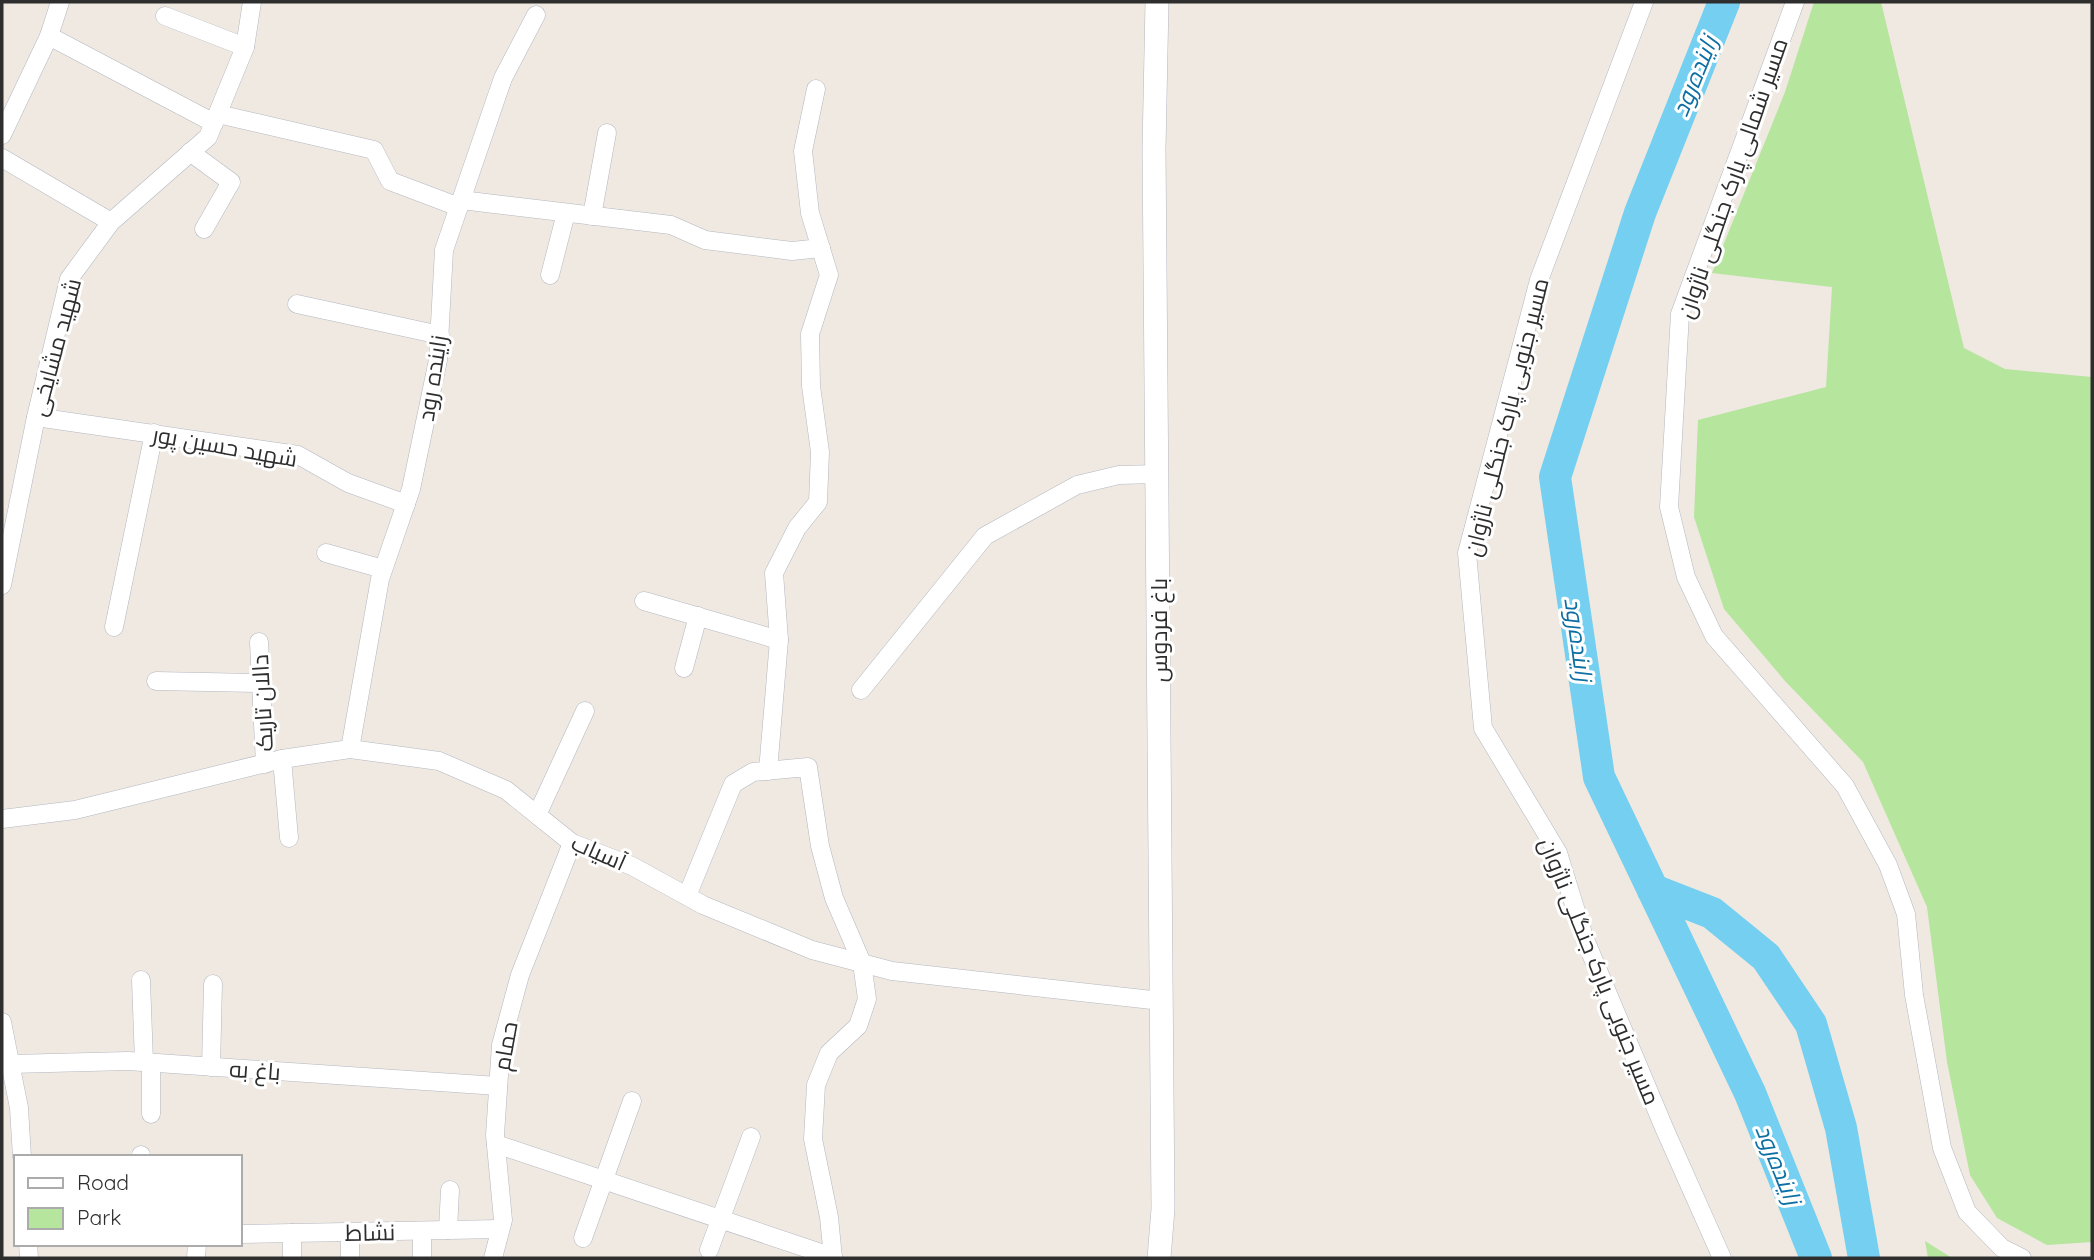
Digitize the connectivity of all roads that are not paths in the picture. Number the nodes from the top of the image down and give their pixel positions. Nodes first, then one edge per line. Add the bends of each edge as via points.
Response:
1 (60, 2) edge
2 (252, 2) edge
3 (1157, 2) edge
4 (1644, 2) edge
5 (1795, 2) edge
6 (536, 15) dead end
7 (165, 16) dead end
8 (48, 36) junction
9 (245, 47) junction
10 (816, 89) dead end
11 (216, 119) junction
12 (607, 133) dead end
13 (2, 135) edge
14 (190, 152) junction
15 (2, 158) edge
16 (460, 203) junction
17 (566, 213) junction
18 (592, 216) junction
19 (111, 222) junction
20 (204, 229) dead end
21 (821, 248) junction
22 (550, 275) dead end
23 (297, 304) dead end
24 (440, 335) junction
25 (36, 417) junction
26 (154, 433) junction
27 (1157, 474) junction
28 (407, 504) junction
29 (326, 553) dead end
30 (383, 569) junction
31 (2, 586) edge
32 (644, 601) dead end
33 (698, 616) junction
34 (114, 627) dead end
35 (779, 640) junction
36 (259, 642) dead end
37 (684, 668) dead end
38 (156, 681) dead end
39 (261, 683) junction
40 (861, 690) dead end
41 (585, 711) dead end
42 (350, 749) junction
43 (273, 761) junction
44 (768, 771) junction
45 (537, 815) junction
46 (2, 819) edge
47 (289, 838) dead end
48 (572, 843) junction
49 (687, 896) junction
50 (862, 963) junction
51 (141, 980) dead end
52 (213, 984) dead end
53 (1161, 1001) junction
54 (2, 1022) edge
55 (147, 1063) junction
56 (10, 1064) junction
57 (211, 1067) junction
58 (498, 1086) junction
59 (632, 1101) dead end
60 (151, 1114) dead end
61 (751, 1137) dead end
62 (496, 1144) junction
63 (22, 1155) edge
64 (603, 1180) junction
65 (450, 1190) dead end
66 (720, 1220) junction
67 (500, 1229) junction
68 (448, 1230) junction
69 (422, 1231) junction
70 (350, 1232) junction
71 (292, 1233) junction
72 (242, 1234) edge
73 (583, 1238) dead end
74 (709, 1250) dead end
75 (292, 1258) edge
76 (350, 1258) edge
77 (422, 1258) edge
78 (493, 1258) edge
79 (833, 1258) edge
80 (1159, 1258) edge
81 (1722, 1258) edge
82 (2022, 1258) edge

1 - 8 street
2 - 9 street, شهید مشایخی
3 - 27 street, باغ فردوس
4 - 81 street, مسیر جنوبی پارک جنگلی ناژوان via 1539,280 1467,553 1483,728 1558,853 1584,937
5 - 82 street, مسیر شمالی پارک جنگلی ناژوان via 1680,314 1669,506 1686,577 1714,636 1845,786 1888,865 1906,915 1914,995 1942,1148 1967,1212 2002,1248
6 - 16 street, زاینده رود via 503,78
7 - 9 street
8 - 11 street
8 - 13 street
9 - 11 street, شهید مشایخی
10 - 21 street via 803,151 810,213
11 - 14 street, شهید مشایخی via 208,137
11 - 16 street via 374,150 390,181
12 - 18 street
14 - 19 street, شهید مشایخی
14 - 20 street via 231,182
15 - 19 street
16 - 17 street
16 - 24 street, زاینده رود via 444,250
17 - 18 street
17 - 22 street
18 - 21 street via 671,225 705,240 792,251
19 - 25 street, شهید مشایخی via 69,279
21 - 35 street via 829,275 810,334 820,452 818,502 797,528 774,573
23 - 24 street
24 - 28 street, زاینده رود
25 - 26 street, شهید حسین پور
25 - 31 street, شهید مشایخی
26 - 28 street, شهید حسین پور via 298,455 348,483
26 - 34 street
27 - 40 street via 1118,475 1077,485 985,536
27 - 53 street, باغ فردوس
28 - 30 street, زاینده رود
29 - 30 street
30 - 42 street, زاینده رود
32 - 33 street
33 - 35 street
33 - 37 street
35 - 44 street
36 - 39 street, دالان تاریک
38 - 39 street
39 - 43 street, دالان تاریک
41 - 45 street
42 - 43 street, آسیاب
42 - 45 street, آسیاب via 439,761 506,790
43 - 46 street, آسیاب via 75,810
43 - 47 street, دالان تاریک
44 - 49 street via 753,772 733,784
44 - 50 street via 808,767 820,846 834,898
45 - 48 street, آسیاب
48 - 49 street, آسیاب via 632,866
48 - 58 street, حمام via 520,975 501,1045
49 - 50 street, آسیاب via 812,950
50 - 53 street, آسیاب via 892,971
50 - 79 street via 867,999 859,1026 829,1053 816,1086 813,1139
51 - 55 street
52 - 57 street
53 - 80 street, باغ فردوس via 1163,1209
54 - 56 street
55 - 56 street, باغ به
55 - 57 street, باغ به
55 - 60 street
56 - 63 street
57 - 58 street, باغ به
58 - 62 street, حمام
59 - 64 street
61 - 66 street
62 - 64 street
62 - 67 street, حمام
64 - 66 street
64 - 73 street
65 - 68 street
66 - 74 street
66 - 79 street
67 - 68 street, نشاط
67 - 78 street, حمام
68 - 69 street, نشاط
69 - 70 street, نشاط
69 - 77 street
70 - 71 street, نشاط
70 - 76 street
71 - 72 street, نشاط
71 - 75 street

